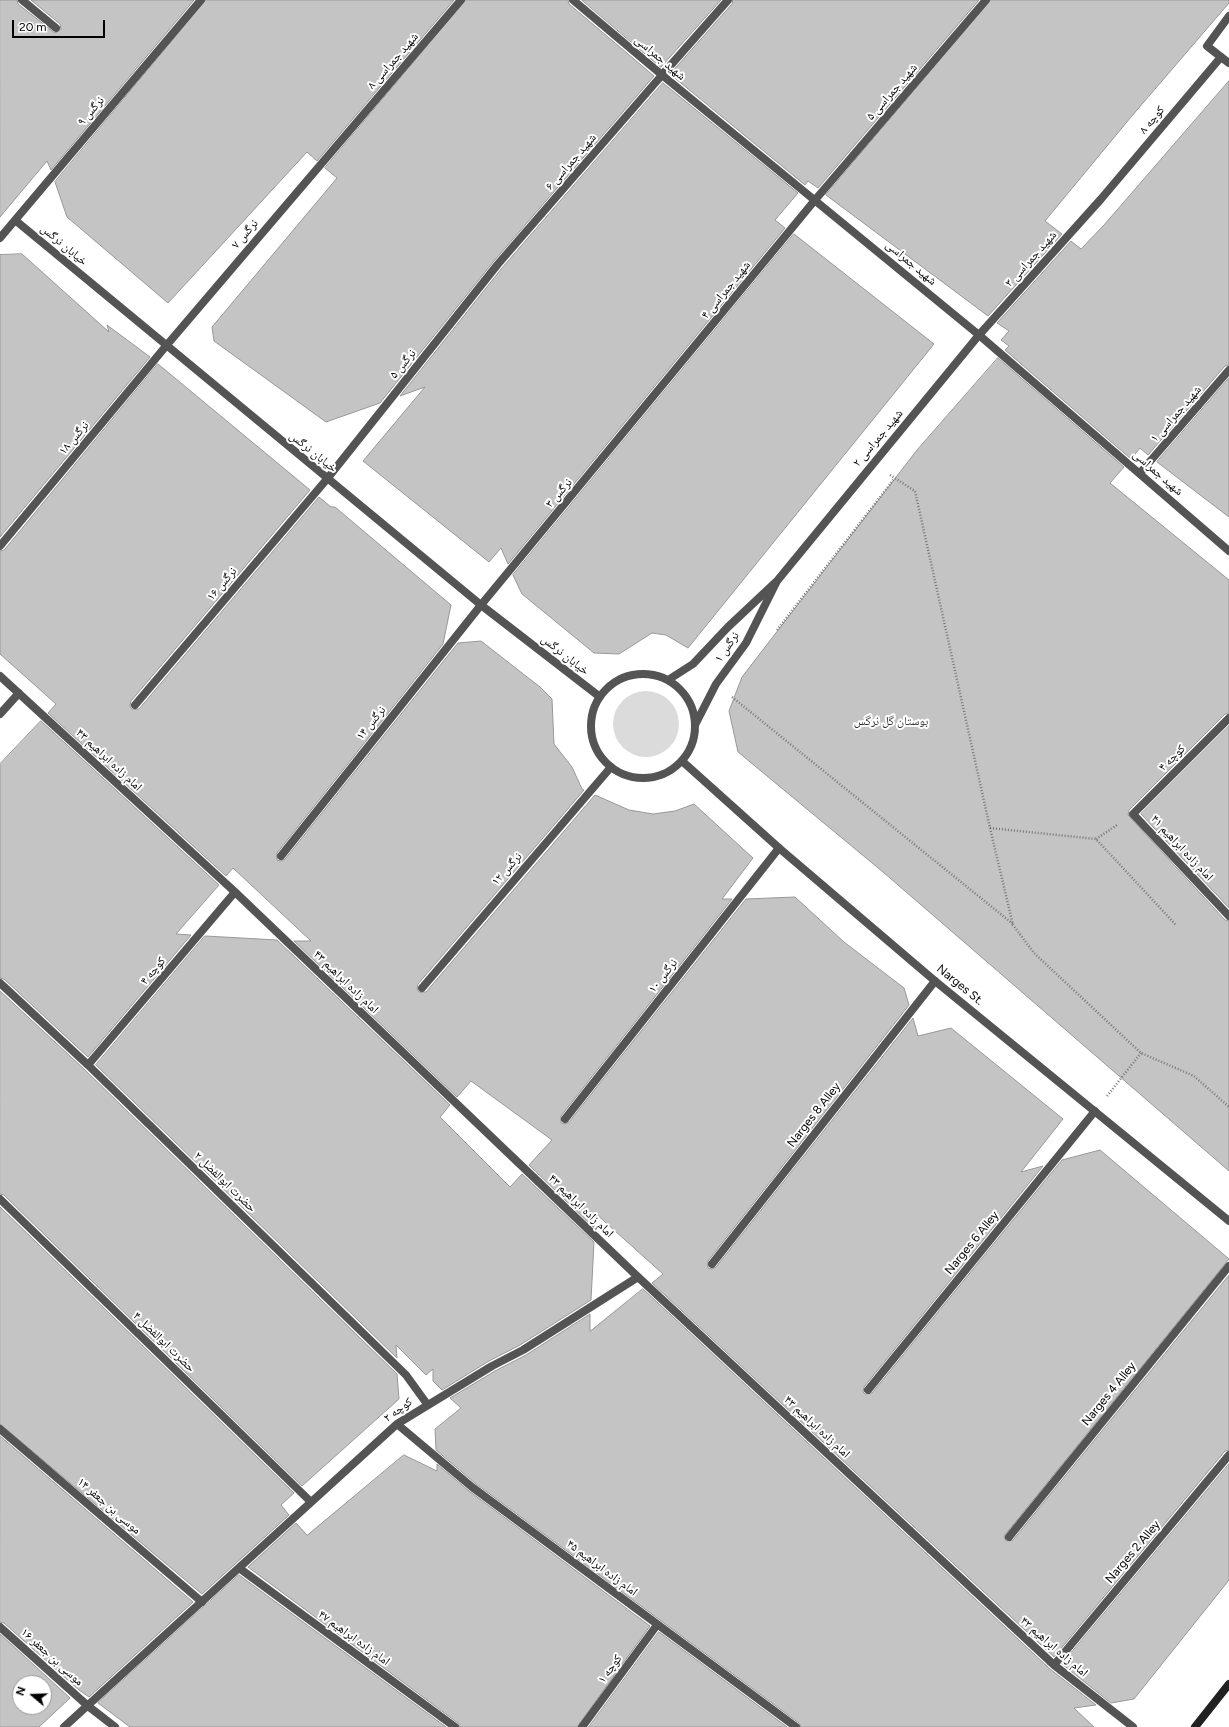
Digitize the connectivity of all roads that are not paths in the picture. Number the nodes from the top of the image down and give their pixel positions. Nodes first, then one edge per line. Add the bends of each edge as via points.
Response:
1 (22, 0) edge
2 (201, 0) edge
3 (461, 0) edge
4 (573, 0) edge
5 (728, 0) edge
6 (986, 0) edge
7 (1229, 16) edge
8 (56, 28) dead end
9 (1221, 57) junction
10 (1229, 63) edge
11 (662, 75) junction
12 (342, 137) joint
13 (1101, 199) joint
14 (816, 200) junction
15 (15, 220) junction
16 (0, 238) edge
17 (498, 264) joint
18 (979, 335) junction
19 (166, 346) junction
20 (1229, 370) edge
21 (655, 396) joint
22 (1140, 473) junction
23 (327, 479) junction
24 (0, 546) edge
25 (1229, 551) edge
26 (796, 556) joint
27 (777, 581) junction
28 (481, 605) junction
29 (0, 676) edge
30 (668, 680) junction
31 (19, 693) junction
32 (600, 697) junction
33 (136, 705) dead end
34 (0, 714) edge
35 (1229, 718) edge
36 (695, 725) junction
37 (682, 761) junction
38 (611, 767) junction
39 (1133, 814) joint
40 (779, 848) junction
41 (280, 856) dead end
42 (235, 892) junction
43 (1229, 916) edge
44 (935, 981) junction
45 (0, 983) edge
46 (422, 988) dead end
47 (88, 1065) junction
48 (1095, 1111) junction
49 (565, 1119) dead end
50 (0, 1199) edge
51 (1229, 1221) edge
52 (712, 1264) dead end
53 (1229, 1266) edge
54 (638, 1277) junction
55 (868, 1390) dead end
56 (427, 1404) junction
57 (397, 1424) junction
58 (0, 1429) edge
59 (1229, 1455) edge
60 (311, 1502) junction
61 (1009, 1537) dead end
62 (239, 1568) junction
63 (202, 1602) junction
64 (657, 1625) junction
65 (0, 1627) edge
66 (1054, 1665) junction
67 (1229, 1684) edge
68 (88, 1706) junction
69 (64, 1727) edge
70 (115, 1727) edge
71 (455, 1727) edge
72 (582, 1727) edge
73 (796, 1727) edge
74 (1133, 1727) edge
75 (1195, 1727) edge

1 - 8 street
2 - 15 street, نرگس ۹
3 - 12 street, شهید جمراسی ۸
4 - 11 street, شهید جمراسی
5 - 11 street, شهید جمراسی ۶
6 - 14 street, شهید جمراسی ۵
7 - 9 street via 1207,46
9 - 10 street
9 - 13 street, کوچه ۸
11 - 14 street, شهید جمراسی
11 - 17 street, شهید جمراسی ۶
12 - 19 street, نرگس ۷
13 - 18 street, شهید جمراسی ۳
14 - 18 street, شهید جمراسی
14 - 21 street, شهید جمراسی ۴
15 - 16 street, نرگس ۹
15 - 19 street, خیابان نرگس
17 - 23 street, نرگس ۵
18 - 22 street, شهید جمراسی
18 - 26 street, شهید جمراسی ۲
19 - 23 street, خیابان نرگس
19 - 24 street, نرگس ۱۸
20 - 22 street, شهید جمراسی ۱
21 - 28 street, نرگس ۳
22 - 25 street, شهید جمراسی
23 - 28 street, خیابان نرگس
23 - 33 street, نرگس ۱۶
26 - 27 street, نرگس ۱
27 - 30 street, نرگس ۱ via 693,664
27 - 36 street, نرگس ۱ via 746,643 716,684
28 - 32 street, خیابان نرگس
28 - 41 street, نرگس ۱۴
29 - 31 street, امام زاده ابراهیم ۴۳
30 - 32 street via 654,674 638,673 623,677 610,685
30 - 36 street via 683,691 692,707
31 - 34 street
31 - 42 street, امام زاده ابراهیم ۴۳
32 - 38 street via 593,715 592,734 596,746
35 - 39 street, کوچه ۴
36 - 37 street via 692,744
37 - 38 street via 670,771 655,777 639,778
37 - 40 street, Narges St.
38 - 46 street, نرگس ۱۲
39 - 43 street, امام زاده ابراهیم ۴۱
40 - 44 street, Narges St.
40 - 49 street, نرگس ۱۰
42 - 47 street, کوچه ۴
42 - 54 street, امام زاده ابراهیم ۴۳
44 - 48 street, Narges St.
44 - 52 street, Narges 8 Alley
45 - 47 street, حضرت ابوالفضل ۲
47 - 56 street, حضرت ابوالفضل ۲ via 406,1375
48 - 51 street, Narges St.
48 - 55 street, Narges 6 Alley
50 - 60 street, حضرت ابوالفضل ۴
53 - 61 street, Narges 4 Alley
54 - 56 street, کوچه ۲ via 523,1350
54 - 66 street, امام زاده ابراهیم ۴۳
56 - 57 street, کوچه ۲
57 - 60 street, کوچه ۲
57 - 64 street, امام زاده ابراهیم ۴۵ via 472,1487
58 - 63 street, موسی بن جعفر ۱۴
59 - 66 street, Narges 2 Alley
60 - 62 street, کوچه ۲
62 - 63 street, کوچه ۲
62 - 71 street, امام زاده ابراهیم ۴۷
63 - 68 street, کوچه ۲
64 - 72 street, کوچه ۱
64 - 73 street, امام زاده ابراهیم ۴۵
65 - 68 street, موسی بن جعفر ۱۶
66 - 74 street, امام زاده ابراهیم ۴۳
67 - 75 main road
68 - 69 street, کوچه ۲
68 - 70 street, موسی بن جعفر ۱۶

